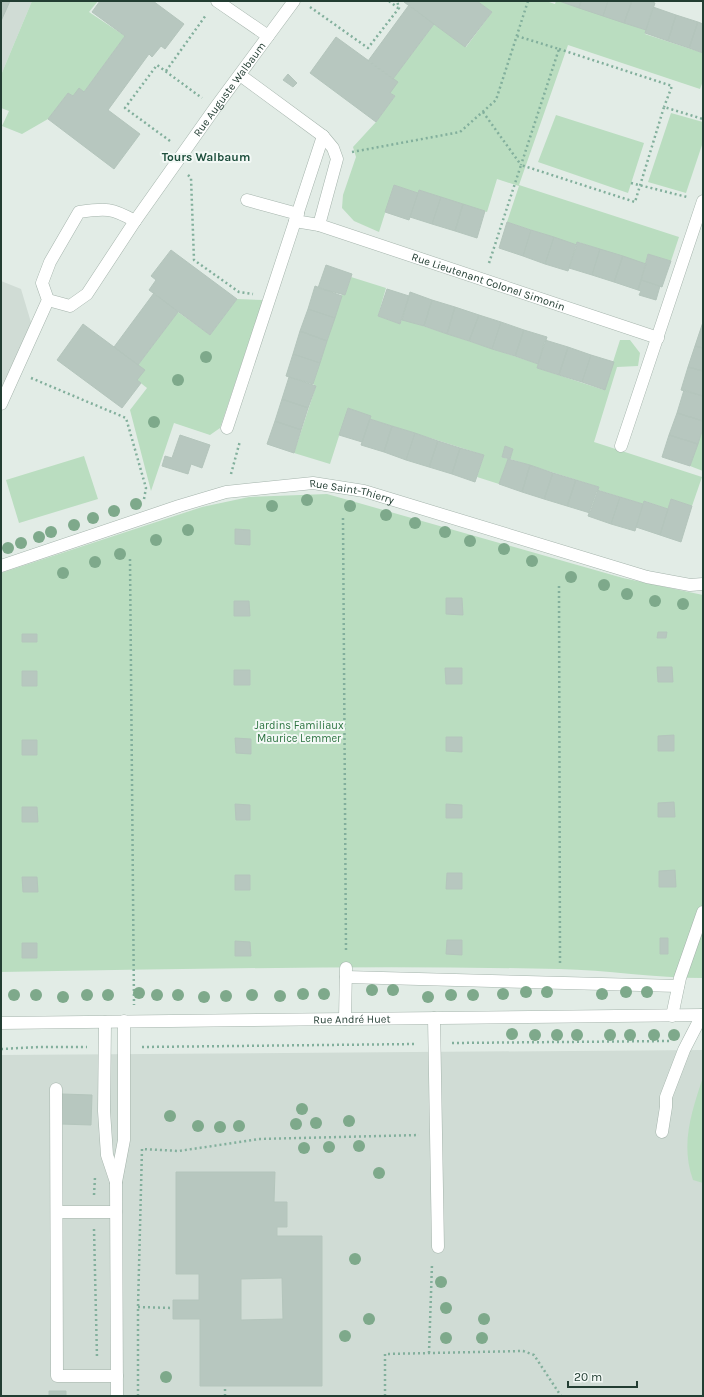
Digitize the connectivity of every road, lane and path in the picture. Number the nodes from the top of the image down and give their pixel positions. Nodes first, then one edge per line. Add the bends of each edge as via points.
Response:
1 (217, 1) edge
2 (294, 1) edge
3 (389, 1) edge
4 (397, 1) edge
5 (528, 1) edge
6 (308, 5) dead end
7 (399, 8) junction
8 (206, 14) dead end
9 (268, 36) junction
10 (517, 36) junction
11 (560, 49) junction
12 (166, 71) junction
13 (240, 75) junction
14 (664, 107) junction
15 (215, 108) junction
16 (483, 112) junction
17 (703, 119) edge
18 (323, 136) junction
19 (184, 152) junction
20 (337, 160) junction
21 (176, 164) junction
22 (521, 165) junction
23 (632, 182) dead end
24 (639, 184) junction
25 (247, 200) dead end
26 (703, 201) edge
27 (296, 218) junction
28 (135, 221) junction
29 (319, 225) junction
30 (482, 281) junction
31 (271, 296) junction
32 (48, 300) junction
33 (658, 338) junction
34 (16, 372) junction
35 (1, 404) edge
36 (227, 428) joint
37 (621, 446) dead end
38 (226, 492) junction
39 (148, 516) junction
40 (342, 518) dead end
41 (130, 559) dead end
42 (1, 566) edge
43 (703, 584) edge
44 (559, 586) dead end
45 (703, 912) edge
46 (346, 972) junction
47 (561, 983) junction
48 (678, 986) junction
49 (702, 1015) edge
50 (672, 1016) junction
51 (434, 1018) junction
52 (345, 1019) junction
53 (129, 1021) junction
54 (105, 1022) junction
55 (1, 1023) edge
56 (689, 1041) junction
57 (435, 1043) junction
58 (105, 1048) junction
59 (124, 1048) junction
60 (1, 1049) edge
61 (56, 1089) dead end
62 (662, 1132) dead end
63 (437, 1135) junction
64 (116, 1182) junction
65 (57, 1212) junction
66 (116, 1212) junction
67 (94, 1224) dead end
68 (438, 1247) joint
69 (138, 1307) junction
70 (173, 1308) dead end
71 (430, 1353) junction
72 (97, 1362) dead end
73 (117, 1376) junction
74 (225, 1386) dead end
75 (117, 1396) edge
76 (138, 1396) edge
77 (225, 1396) edge
78 (385, 1396) edge
79 (560, 1396) edge

1 - 9 street, Rue Auguste Walbaum
2 - 9 street, Rue Auguste Walbaum
3 - 7 path
4 - 7 path
5 - 10 path
6 - 7 path via 368,48
8 - 12 path
9 - 13 street, Rue Auguste Walbaum
10 - 11 path
10 - 16 path via 496,100
11 - 14 path via 672,86
11 - 22 path
12 - 15 path
12 - 19 path via 157,65 125,108
13 - 15 street, Rue Auguste Walbaum
13 - 18 street
14 - 17 path
14 - 24 path
15 - 19 street, Rue Auguste Walbaum
16 - 20 path via 460,132 354,151
16 - 22 path
18 - 20 street via 333,148
18 - 27 street
19 - 21 street, Rue Auguste Walbaum
20 - 29 street
21 - 28 street, Rue Auguste Walbaum
21 - 31 path via 191,178 194,260 239,292
22 - 24 path via 635,202
22 - 30 path
23 - 24 path
24 - 26 path
25 - 27 street, Rue Lieutenant Colonel Simonin
26 - 33 street
27 - 29 street, Rue Lieutenant Colonel Simonin
27 - 31 street
28 - 32 street, Rue Auguste Walbaum via 87,294 70,306
28 - 32 street via 119,212 103,208 79,212 50,262 42,283
29 - 30 street, Rue Lieutenant Colonel Simonin
30 - 33 street, Rue Lieutenant Colonel Simonin
31 - 36 street
32 - 34 street
33 - 37 street
34 - 35 street
34 - 39 path via 126,418 146,488 143,504
36 - 38 path via 242,434
38 - 39 street, Rue Saint-Thierry
38 - 43 street, Rue Saint-Thierry via 312,483 364,491 647,577 690,585
39 - 42 street, Rue Saint-Thierry
40 - 46 path
41 - 53 path
44 - 47 path
45 - 48 street
46 - 47 street
46 - 52 street
47 - 48 street
48 - 50 street
49 - 50 street, Rue André Huet
49 - 56 street
50 - 51 street, Rue André Huet
51 - 52 street, Rue André Huet
51 - 57 street
52 - 53 street, Rue André Huet
53 - 54 street, Rue André Huet
53 - 59 street
54 - 55 street, Rue André Huet
54 - 58 street
56 - 57 path
56 - 62 street via 666,1097
57 - 59 path
57 - 63 street
58 - 60 path
58 - 64 street via 104,1112 107,1155
59 - 64 street via 124,1140
61 - 65 street
63 - 68 street
63 - 69 path via 260,1139 179,1151 142,1149
64 - 66 street
65 - 66 street
65 - 73 street via 57,1376
66 - 73 street
67 - 72 path
68 - 71 path via 432,1261
69 - 70 path
69 - 76 path
71 - 78 path via 385,1354
71 - 79 path via 523,1351 534,1355
73 - 75 street
74 - 77 path

